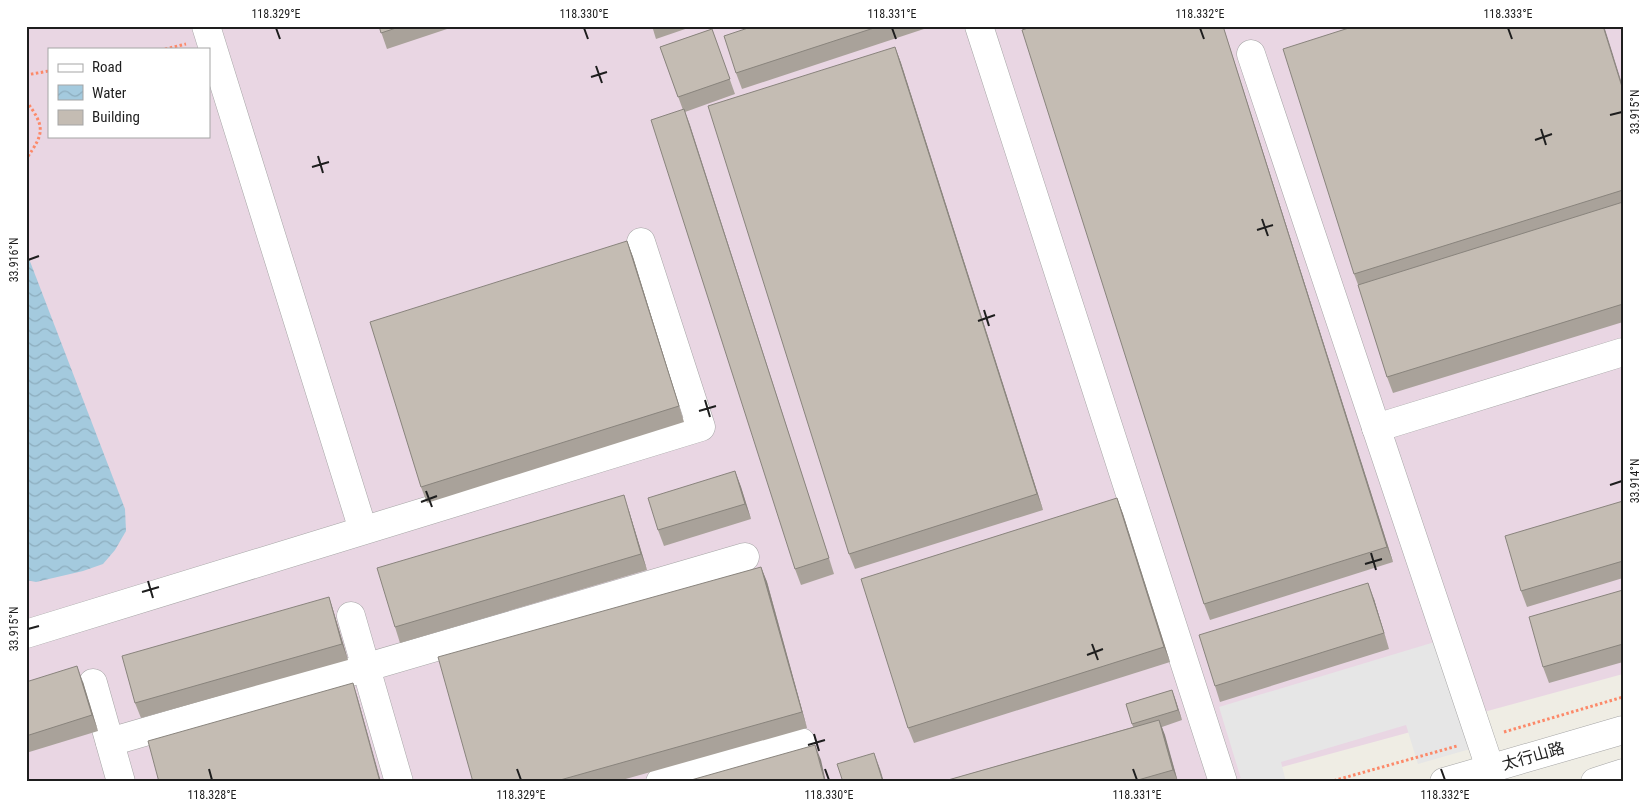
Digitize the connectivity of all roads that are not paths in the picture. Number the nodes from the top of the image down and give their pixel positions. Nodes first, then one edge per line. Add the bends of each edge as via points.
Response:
1 (206, 26) edge
2 (979, 26) edge
3 (1251, 54) dead end
4 (641, 242) dead end
5 (1623, 352) edge
6 (1376, 428) junction
7 (363, 530) junction
8 (745, 557) dead end
9 (351, 616) dead end
10 (26, 634) edge
11 (366, 667) junction
12 (93, 683) dead end
13 (1623, 730) edge
14 (110, 742) junction
15 (801, 742) dead end
16 (1490, 768) junction
17 (1623, 772) edge
18 (121, 782) edge
19 (399, 782) edge
20 (660, 782) edge
21 (1223, 782) edge
22 (1444, 782) edge
23 (1595, 782) edge

1 - 7 street
2 - 21 street
3 - 6 street
4 - 7 street via 701,427
5 - 6 street
6 - 16 street
7 - 10 street
8 - 11 street
9 - 11 street
11 - 14 street
11 - 19 street
12 - 14 street
13 - 16 street, 太行山路
14 - 18 street
15 - 20 street
16 - 22 street, 太行山路
17 - 23 street

